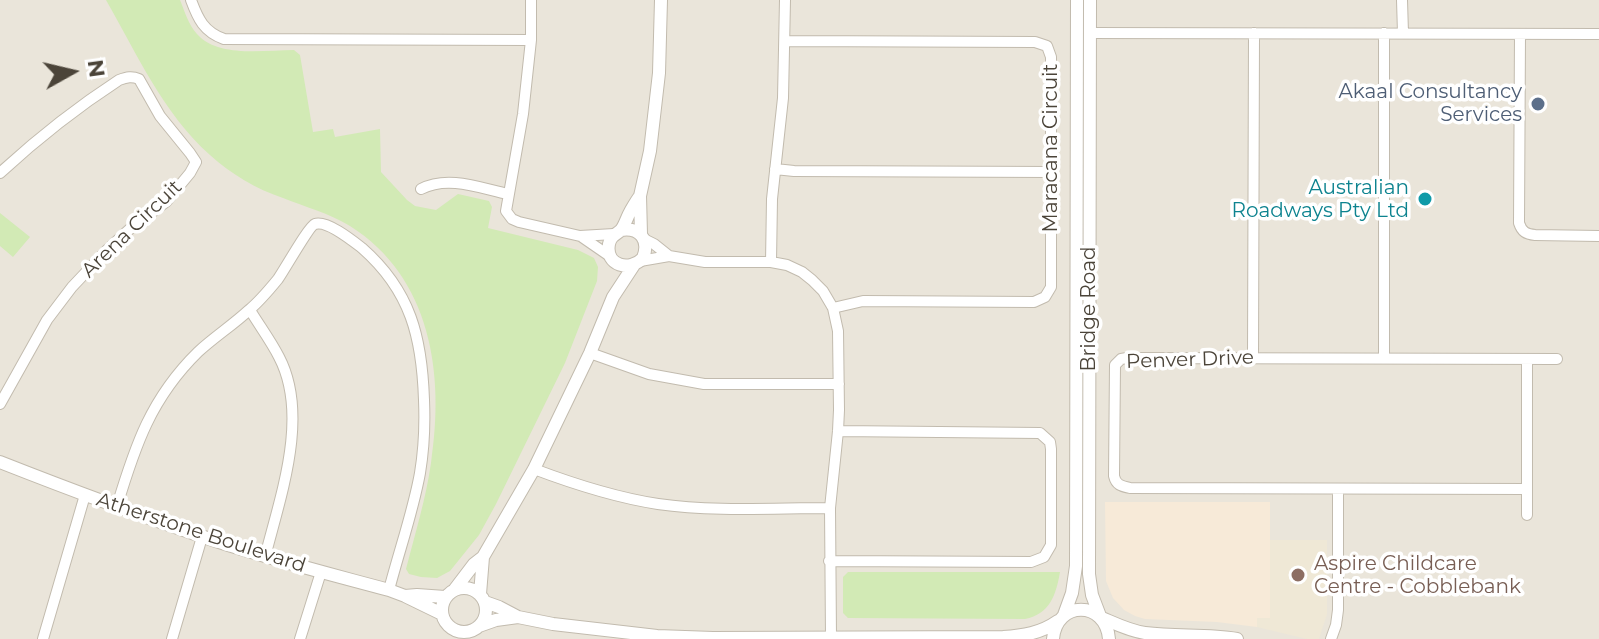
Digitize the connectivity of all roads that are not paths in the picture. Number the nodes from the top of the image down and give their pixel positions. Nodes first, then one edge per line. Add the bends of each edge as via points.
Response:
1 (191, 0) edge
2 (531, 0) edge
3 (661, 0) edge
4 (785, 0) edge
5 (1077, 0) edge
6 (1090, 0) edge
7 (1402, 0) edge
8 (1089, 33) junction
9 (1254, 33) junction
10 (1384, 33) junction
11 (1403, 33) junction
12 (1520, 34) junction
13 (1599, 34) edge
14 (531, 40) junction
15 (785, 41) junction
16 (775, 169) junction
17 (1052, 172) junction
18 (0, 173) edge
19 (421, 189) dead end
20 (508, 194) junction
21 (640, 196) junction
22 (618, 232) junction
23 (580, 236) junction
24 (643, 236) junction
25 (1599, 236) edge
26 (669, 256) junction
27 (613, 259) junction
28 (771, 262) junction
29 (637, 263) junction
30 (613, 297) junction
31 (833, 308) junction
32 (250, 310) junction
33 (590, 353) junction
34 (1253, 358) junction
35 (1384, 358) junction
36 (1527, 359) junction
37 (1557, 359) dead end
38 (839, 384) junction
39 (0, 404) edge
40 (838, 431) junction
41 (0, 462) edge
42 (534, 469) junction
43 (1338, 489) junction
44 (1527, 489) junction
45 (85, 495) junction
46 (117, 506) junction
47 (830, 508) junction
48 (1527, 515) dead end
49 (202, 537) junction
50 (265, 557) junction
51 (483, 557) junction
52 (829, 561) junction
53 (321, 572) junction
54 (389, 590) junction
55 (450, 593) junction
56 (405, 596) junction
57 (482, 598) junction
58 (518, 617) junction
59 (1101, 617) junction
60 (1061, 618) junction
61 (444, 620) junction
62 (470, 632) edge
63 (587, 634) edge
64 (713, 638) edge
65 (831, 638) edge
66 (980, 638) edge
67 (1007, 638) edge
68 (43, 639) edge
69 (172, 639) edge
70 (300, 639) edge
71 (447, 639) edge
72 (1053, 639) edge
73 (1109, 639) edge
74 (1237, 639) edge
75 (1331, 639) edge

1 - 14 street via 202,25 224,39
2 - 14 street
3 - 21 street via 659,73
4 - 15 street
5 - 60 street, Bridge Road via 1076,566
6 - 8 street, Bridge Road
7 - 11 street
8 - 9 street
8 - 59 street, Bridge Road via 1089,574
9 - 10 street
9 - 34 street
10 - 11 street
10 - 35 street
11 - 12 street
12 - 13 street
12 - 25 street via 1519,223 1528,234
14 - 20 street
15 - 16 street
15 - 17 street, Maracana Circuit via 1043,43 1051,57
16 - 17 street
16 - 28 street
17 - 31 street, Maracana Circuit via 1051,287 1045,297 1034,302 863,301
18 - 39 street, Arena Circuit via 79,106 119,80 134,77 196,162 166,202 72,287
19 - 20 street via 446,182
20 - 23 street via 506,211 512,219
21 - 22 street
21 - 24 street
22 - 23 street
22 - 24 street via 632,229
22 - 27 street via 609,242
23 - 27 street
24 - 26 street
24 - 29 street via 646,248
26 - 28 street
26 - 29 street
27 - 29 street via 624,266
27 - 30 street
28 - 31 street via 802,272
29 - 30 street
30 - 33 street
31 - 38 street
32 - 46 street via 199,350 168,385 141,434
32 - 50 street via 281,359 293,415 291,454
32 - 54 street via 281,275 309,227 320,223 355,242 380,264 408,306 420,347 424,442
33 - 38 street via 649,374 704,384
33 - 42 street
34 - 35 street, Penver Drive
34 - 43 street, Penver Drive via 1117,362 1117,483 1130,488
35 - 36 street, Penver Drive
36 - 37 street, Penver Drive
36 - 44 street
38 - 40 street
40 - 47 street
40 - 52 street via 1040,433 1051,449 1051,545 1044,557 1031,562
41 - 45 street, Atherstone Boulevard
42 - 47 street via 656,504
42 - 51 street
43 - 44 street, Penver Drive
43 - 75 street via 1338,610
44 - 48 street
45 - 46 street, Atherstone Boulevard
45 - 68 street
46 - 49 street, Atherstone Boulevard
47 - 52 street
49 - 50 street, Atherstone Boulevard
49 - 69 street
50 - 53 street, Atherstone Boulevard
51 - 55 street
51 - 57 street
52 - 65 street
53 - 54 street, Atherstone Boulevard
53 - 70 street
54 - 56 street, Atherstone Boulevard
55 - 56 street, Atherstone Boulevard
55 - 57 street via 471,588
55 - 61 street via 442,603
56 - 61 street, Atherstone Boulevard
57 - 58 street
57 - 62 street via 485,617
58 - 62 street
58 - 63 street
59 - 60 street via 1078,609
59 - 73 street, Bridge Road
59 - 74 street via 1148,633
60 - 67 street via 1044,630
60 - 72 street, Bridge Road
61 - 62 street via 457,631
61 - 71 street
63 - 64 street
64 - 65 street
65 - 66 street
66 - 67 street

